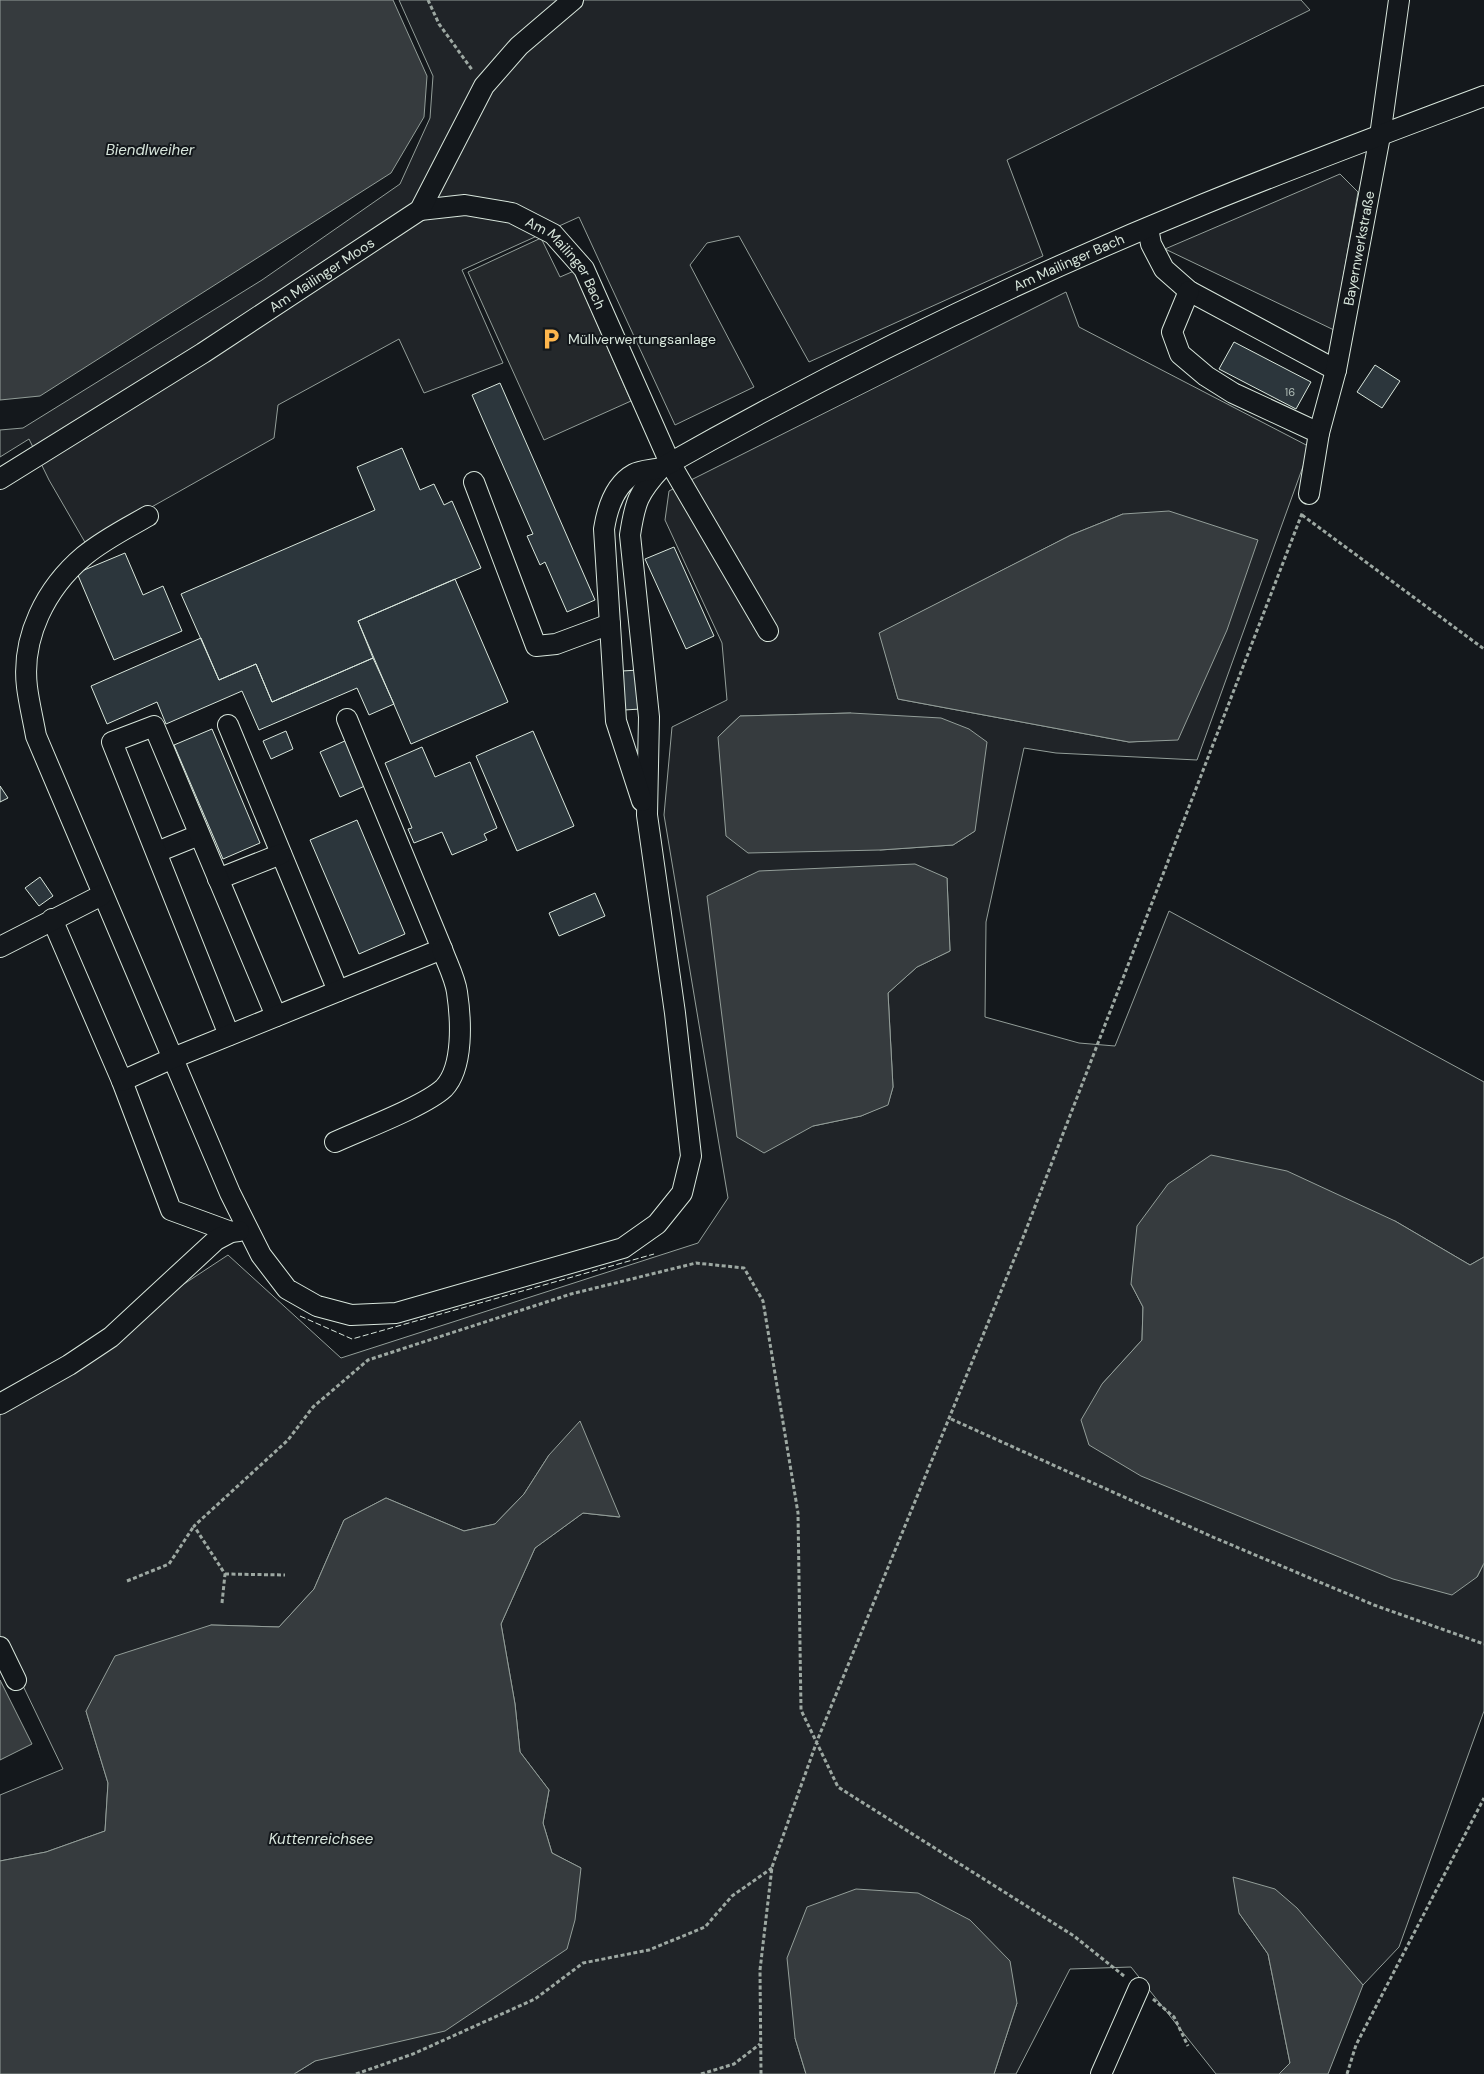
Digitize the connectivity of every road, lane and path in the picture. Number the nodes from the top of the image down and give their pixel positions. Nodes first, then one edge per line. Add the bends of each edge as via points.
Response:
1 (428, 0) edge
2 (573, 0) edge
3 (1400, 0) edge
4 (484, 86) junction
5 (1484, 96) edge
6 (1380, 136) junction
7 (420, 210) junction
8 (1148, 228) junction
9 (1189, 292) junction
10 (1336, 370) junction
11 (1319, 433) junction
12 (665, 465) junction
13 (0, 479) edge
14 (474, 482) dead end
15 (1309, 494) joint
16 (1302, 515) junction
17 (148, 516) dead end
18 (610, 624) junction
19 (768, 631) dead end
20 (1484, 649) edge
21 (347, 719) dead end
22 (228, 725) dead end
23 (647, 815) junction
24 (199, 835) junction
25 (157, 852) junction
26 (281, 854) junction
27 (218, 879) junction
28 (102, 895) junction
29 (52, 919) junction
30 (0, 947) edge
31 (442, 949) junction
32 (338, 991) junction
33 (276, 1016) junction
34 (229, 1035) junction
35 (173, 1058) junction
36 (122, 1081) junction
37 (335, 1142) dead end
38 (240, 1231) junction
39 (0, 1404) edge
40 (950, 1418) junction
41 (194, 1526) junction
42 (225, 1574) junction
43 (285, 1575) dead end
44 (127, 1581) dead end
45 (222, 1603) dead end
46 (1484, 1644) edge
47 (0, 1647) edge
48 (16, 1680) dead end
49 (817, 1741) junction
50 (1484, 1798) edge
51 (772, 1867) junction
52 (1140, 1988) junction
53 (761, 2044) junction
54 (1188, 2046) dead end
55 (356, 2074) edge
56 (701, 2074) edge
57 (761, 2074) edge
58 (1101, 2074) edge
59 (1347, 2074) edge

1 - 4 path via 439,24
2 - 4 street, Am Mailinger Moos via 519,46
3 - 6 street, Bayernwerkstraße
4 - 7 street, Am Mailinger Moos
5 - 6 street, Am Mailinger Bach
6 - 8 street, Am Mailinger Bach
6 - 10 street, Bayernwerkstraße
7 - 12 street, Am Mailinger Bach via 465,205 512,213 553,234 584,268
7 - 13 street, Am Mailinger Moos via 203,353
8 - 9 street via 1151,244 1164,269
8 - 12 street, Am Mailinger Bach via 1023,282 861,360
9 - 10 street
9 - 11 street via 1172,332 1180,354 1233,393
10 - 11 street, Bayernwerkstraße
11 - 15 street, Bayernwerkstraße
12 - 18 street via 634,474 622,485 608,507 604,529
12 - 19 street
12 - 23 street via 643,488 635,506 630,535 649,716
14 - 18 street via 536,646 556,644
15 - 16 path
16 - 20 path
16 - 40 path
17 - 28 street via 84,556 58,582 37,618 28,648 26,686 36,736
18 - 23 street via 616,720
21 - 31 street
22 - 26 street
23 - 38 street via 691,1156 682,1193 657,1224 623,1248 396,1313 351,1315 316,1306 288,1289
24 - 25 street
24 - 25 street via 154,726 112,742
24 - 27 street
25 - 34 street
26 - 27 street
26 - 32 street
27 - 33 street
28 - 29 street
28 - 35 street
29 - 30 street
29 - 36 street
31 - 32 street
31 - 37 street via 457,991 460,1037 455,1066 444,1088 418,1104
32 - 33 street
33 - 34 street
34 - 35 street
35 - 36 street
35 - 38 street via 230,1193
36 - 38 street via 171,1210
38 - 39 street via 216,1240 111,1336 69,1365
40 - 46 path via 1215,1538 1339,1590
40 - 49 path
41 - 42 path
41 - 44 path via 170,1564
41 - 49 path via 288,1440 313,1407 368,1360 571,1294 696,1263 744,1268 763,1301 798,1513 801,1710
42 - 43 path
42 - 45 path
47 - 48 street
49 - 51 path
49 - 52 path via 838,1787 1074,1936
50 - 59 path via 1356,2046
51 - 53 path via 760,1970
51 - 55 path via 732,1896 705,1926 649,1950 583,1963 535,1999 413,2054
52 - 54 path via 1174,2017
52 - 58 street
53 - 56 path via 734,2064
53 - 57 path

